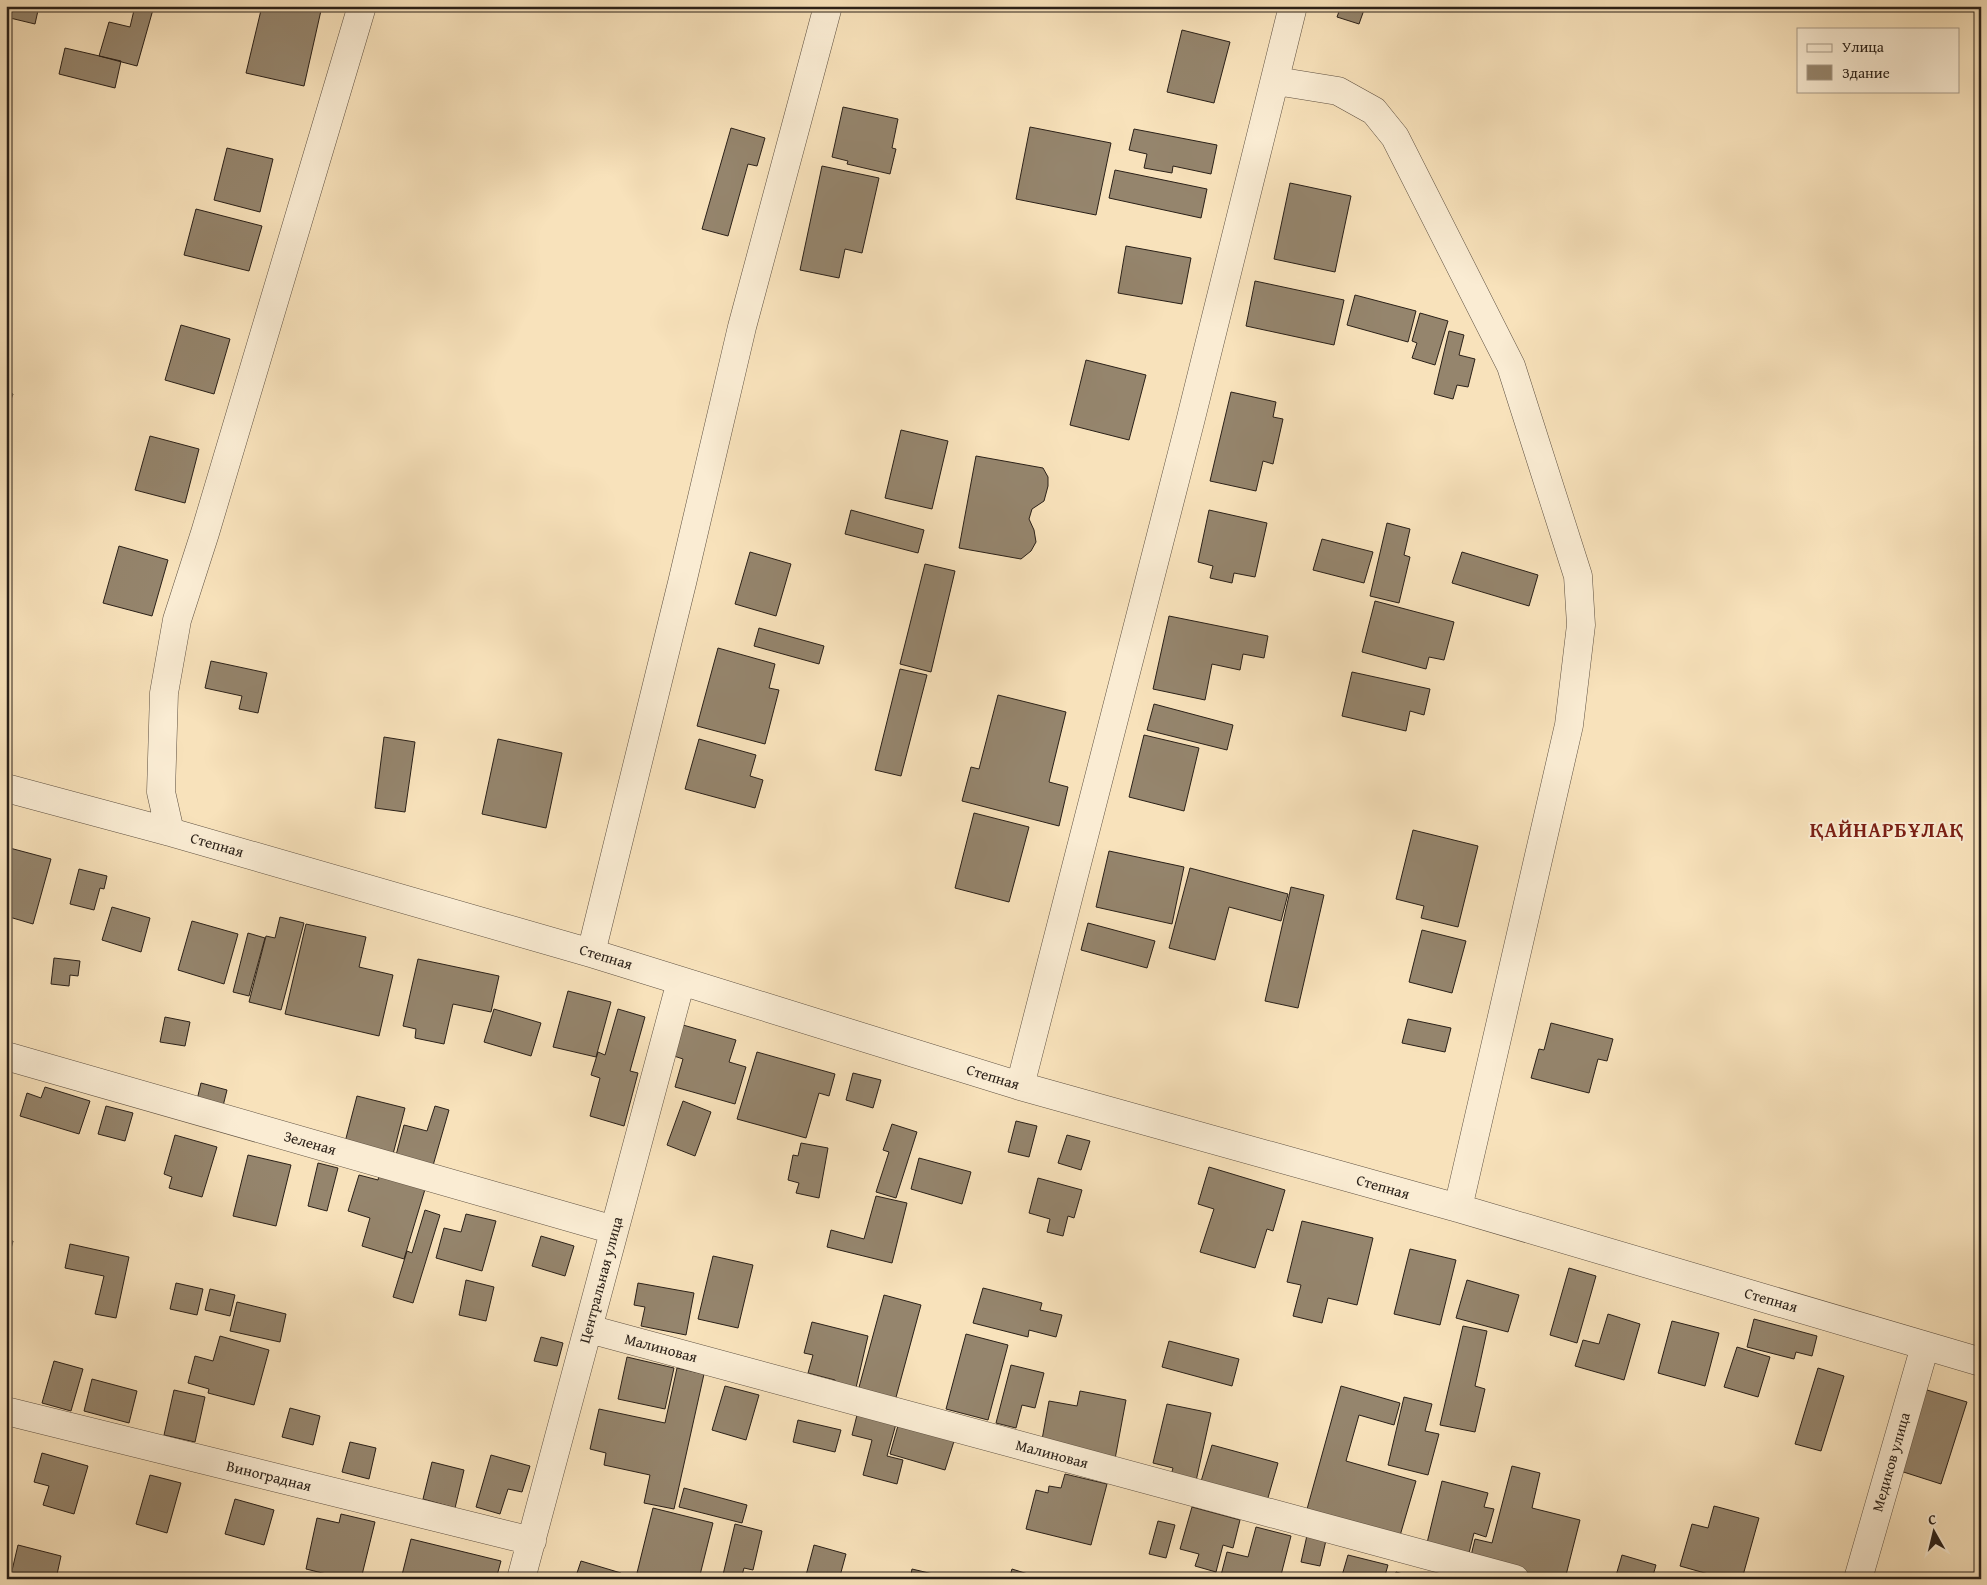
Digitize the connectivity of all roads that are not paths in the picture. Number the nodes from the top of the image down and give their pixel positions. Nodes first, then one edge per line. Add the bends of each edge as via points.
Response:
1 (362, 6) edge
2 (828, 6) edge
3 (1293, 6) edge
4 (1276, 81) junction
5 (6, 788) edge
6 (170, 832) junction
7 (591, 953) junction
8 (682, 981) junction
9 (6, 1056) edge
10 (1020, 1086) junction
11 (1458, 1208) junction
12 (614, 1230) junction
13 (589, 1329) junction
14 (1925, 1346) junction
15 (1981, 1362) edge
16 (6, 1411) edge
17 (532, 1541) junction
18 (521, 1579) edge
19 (1515, 1579) edge
20 (1858, 1579) edge

1 - 6 street via 177,620 164,693 161,792
2 - 7 street via 742,326
3 - 4 street
4 - 10 street
4 - 11 street via 1338,91 1374,111 1395,137 1511,366 1578,576 1581,625 1569,725
5 - 6 street, Степная
6 - 7 street, Степная
7 - 8 street, Степная
8 - 10 street, Степная
8 - 12 street, Центральная улица
9 - 12 street, Зеленая
10 - 11 street, Степная
11 - 14 street, Степная
12 - 13 street, Центральная улица
13 - 17 street, Центральная улица
13 - 19 street, Малиновая
14 - 15 street, Степная
14 - 20 street, Медиков улица
16 - 17 street, Виноградная
17 - 18 street, Центральная улица

